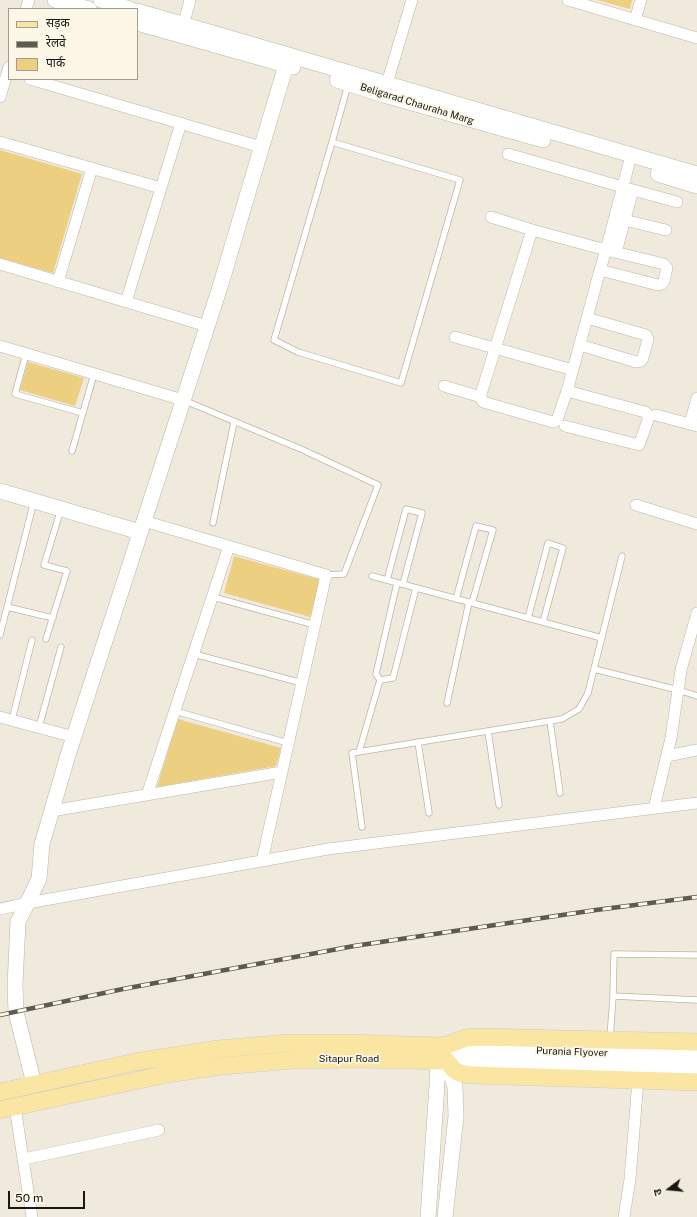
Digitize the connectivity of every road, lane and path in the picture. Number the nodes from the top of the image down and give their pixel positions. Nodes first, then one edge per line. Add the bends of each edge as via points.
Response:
1 (55, 0) edge
2 (101, 0) edge
3 (190, 0) edge
4 (412, 0) edge
5 (568, 0) edge
6 (641, 0) edge
7 (88, 6) edge
8 (127, 8) edge
9 (138, 11) edge
10 (635, 20) junction
11 (138, 23) edge
12 (182, 31) junction
13 (697, 38) edge
14 (286, 60) junction
15 (6, 71) edge
16 (33, 80) edge
17 (349, 83) junction
18 (385, 89) junction
19 (0, 97) edge
20 (181, 123) junction
21 (0, 142) edge
22 (332, 142) junction
23 (262, 147) junction
24 (508, 154) dead end
25 (630, 161) junction
26 (92, 168) junction
27 (697, 174) edge
28 (697, 186) edge
29 (161, 188) junction
30 (628, 188) junction
31 (677, 202) dead end
32 (491, 217) dead end
33 (624, 220) junction
34 (532, 230) junction
35 (666, 230) dead end
36 (611, 251) junction
37 (0, 264) edge
38 (600, 270) junction
39 (58, 282) junction
40 (126, 302) junction
41 (587, 318) junction
42 (207, 326) junction
43 (455, 337) dead end
44 (580, 345) junction
45 (0, 346) edge
46 (495, 348) junction
47 (26, 354) junction
48 (573, 370) junction
49 (94, 374) junction
50 (444, 386) dead end
51 (567, 391) junction
52 (481, 397) junction
53 (697, 398) edge
54 (183, 400) junction
55 (83, 413) junction
56 (656, 415) dead end
57 (234, 422) junction
58 (693, 425) edge
59 (565, 426) dead end
60 (72, 451) dead end
61 (0, 491) edge
62 (34, 501) junction
63 (636, 505) dead end
64 (61, 508) junction
65 (213, 523) dead end
66 (697, 524) edge
67 (142, 526) junction
68 (229, 546) junction
69 (622, 556) dead end
70 (326, 575) junction
71 (372, 576) dead end
72 (387, 580) junction
73 (400, 584) junction
74 (416, 588) junction
75 (213, 596) junction
76 (456, 599) junction
77 (471, 603) junction
78 (7, 606) junction
79 (697, 612) edge
80 (53, 618) junction
81 (528, 618) junction
82 (543, 622) junction
83 (315, 625) junction
84 (0, 635) edge
85 (602, 638) junction
86 (32, 640) dead end
87 (46, 640) dead end
88 (61, 647) dead end
89 (194, 654) junction
90 (594, 668) junction
91 (380, 680) junction
92 (302, 683) junction
93 (678, 690) junction
94 (697, 696) edge
95 (446, 703) dead end
96 (175, 711) junction
97 (0, 717) edge
98 (12, 720) junction
99 (550, 721) junction
100 (39, 728) junction
101 (488, 731) junction
102 (74, 737) junction
103 (418, 742) junction
104 (288, 743) junction
105 (697, 750) edge
106 (360, 752) junction
107 (667, 756) junction
108 (282, 772) junction
109 (560, 793) dead end
110 (146, 795) junction
111 (697, 803) edge
112 (500, 805) dead end
113 (654, 808) junction
114 (51, 811) junction
115 (430, 813) dead end
116 (362, 827) dead end
117 (262, 861) junction
118 (28, 903) junction
119 (0, 909) edge
120 (697, 955) edge
121 (613, 996) junction
122 (697, 1000) edge
123 (610, 1039) junction
124 (697, 1042) edge
125 (442, 1053) junction
126 (697, 1056) edge
127 (638, 1067) junction
128 (697, 1068) edge
129 (697, 1082) edge
130 (34, 1084) junction
131 (0, 1092) edge
132 (8, 1109) edge
133 (159, 1130) dead end
134 (24, 1159) junction
135 (32, 1217) edge
136 (428, 1217) edge
137 (445, 1217) edge
138 (625, 1217) edge

1 - 7 street
2 - 8 street
3 - 12 street
4 - 18 street
5 - 10 street
6 - 10 street
9 - 12 street
10 - 13 street
11 - 12 street, Beligarad Chauraha Marg
12 - 14 street, Beligarad Chauraha Marg
14 - 17 street, Beligarad Chauraha Marg via 312,72
14 - 18 street
14 - 23 street
15 - 19 street
16 - 20 street
17 - 18 street, Beligarad Chauraha Marg
17 - 22 lane
18 - 25 street, Beligarad Chauraha Marg
20 - 23 street
20 - 29 street
21 - 26 street
22 - 22 lane via 460,180 401,383 298,352 274,340
23 - 42 street
24 - 30 street
25 - 27 street
25 - 28 street, Beligarad Chauraha Marg
25 - 30 street
26 - 29 street
26 - 39 street
29 - 40 street
30 - 31 street
30 - 33 street
30 - 36 street
32 - 34 street
33 - 35 street
33 - 36 street
34 - 36 street
34 - 46 street
36 - 38 street
36 - 38 street via 664,264 667,268 664,281 656,285
37 - 39 street
38 - 41 street
39 - 40 street
40 - 42 street
41 - 44 street
41 - 44 street via 646,335 648,338 643,358 636,362
42 - 54 street
43 - 46 street
44 - 48 street
45 - 47 street
46 - 48 street
46 - 52 street
47 - 49 street
47 - 55 lane via 15,394
48 - 51 street
49 - 54 street
49 - 55 lane
50 - 52 street
51 - 52 street via 557,420 553,422 488,404 483,402
51 - 59 street via 645,412 648,420 639,445
53 - 58 street
54 - 57 lane
54 - 67 street
55 - 60 lane
56 - 58 street
57 - 65 lane
57 - 70 lane via 303,450 378,486 344,574
61 - 62 street
62 - 64 street
62 - 78 lane
63 - 66 street
64 - 67 street
64 - 80 lane via 44,565 67,571
67 - 68 street
67 - 102 street
68 - 70 street
68 - 75 street
69 - 85 lane
70 - 83 street
71 - 72 lane
72 - 73 lane
72 - 73 lane via 406,509 422,513
73 - 74 lane
73 - 91 lane via 376,674
74 - 76 lane
74 - 91 lane via 393,678
75 - 83 lane
75 - 89 street
76 - 77 lane
76 - 77 lane via 476,526 493,530
77 - 81 lane
77 - 95 lane
78 - 80 lane
78 - 84 lane
79 - 93 street
80 - 87 lane
81 - 82 lane
81 - 82 lane via 548,543 563,548
82 - 85 lane
83 - 92 street
85 - 90 lane
86 - 98 lane
88 - 100 lane
89 - 92 lane
89 - 96 street
90 - 93 lane
90 - 99 lane via 588,693 579,709 562,719
91 - 106 lane
92 - 104 street
93 - 94 lane
93 - 107 street
96 - 104 lane
96 - 110 street
97 - 98 street
98 - 100 street
99 - 101 lane
99 - 109 lane
100 - 102 street
101 - 103 lane
101 - 112 lane
102 - 114 street
103 - 106 lane
103 - 115 lane
104 - 108 street
105 - 107 street
106 - 116 lane via 352,753
107 - 113 street
108 - 110 street
108 - 117 street
110 - 114 street
111 - 113 street
113 - 117 street via 328,849
114 - 118 street via 42,844 39,879
117 - 118 street
118 - 119 street
118 - 130 street via 18,922 15,985 16,1012
120 - 121 lane via 614,954
121 - 122 lane
121 - 123 lane
123 - 124 main road, Sitapur Road
123 - 125 main road, Sitapur Road via 466,1038
125 - 127 street, Purania Flyover via 459,1048
125 - 127 main road via 453,1069 471,1075
125 - 130 main road, Sitapur Road via 318,1042 289,1043 218,1049 135,1062
125 - 132 main road, Sitapur Road via 222,1066 167,1074
125 - 136 street via 437,1085
125 - 137 street via 456,1087 456,1116
126 - 127 street, Purania Flyover
127 - 128 street, Purania Flyover
127 - 129 main road
127 - 138 street
130 - 131 main road, Sitapur Road
132 - 134 street
133 - 134 street
134 - 135 street

